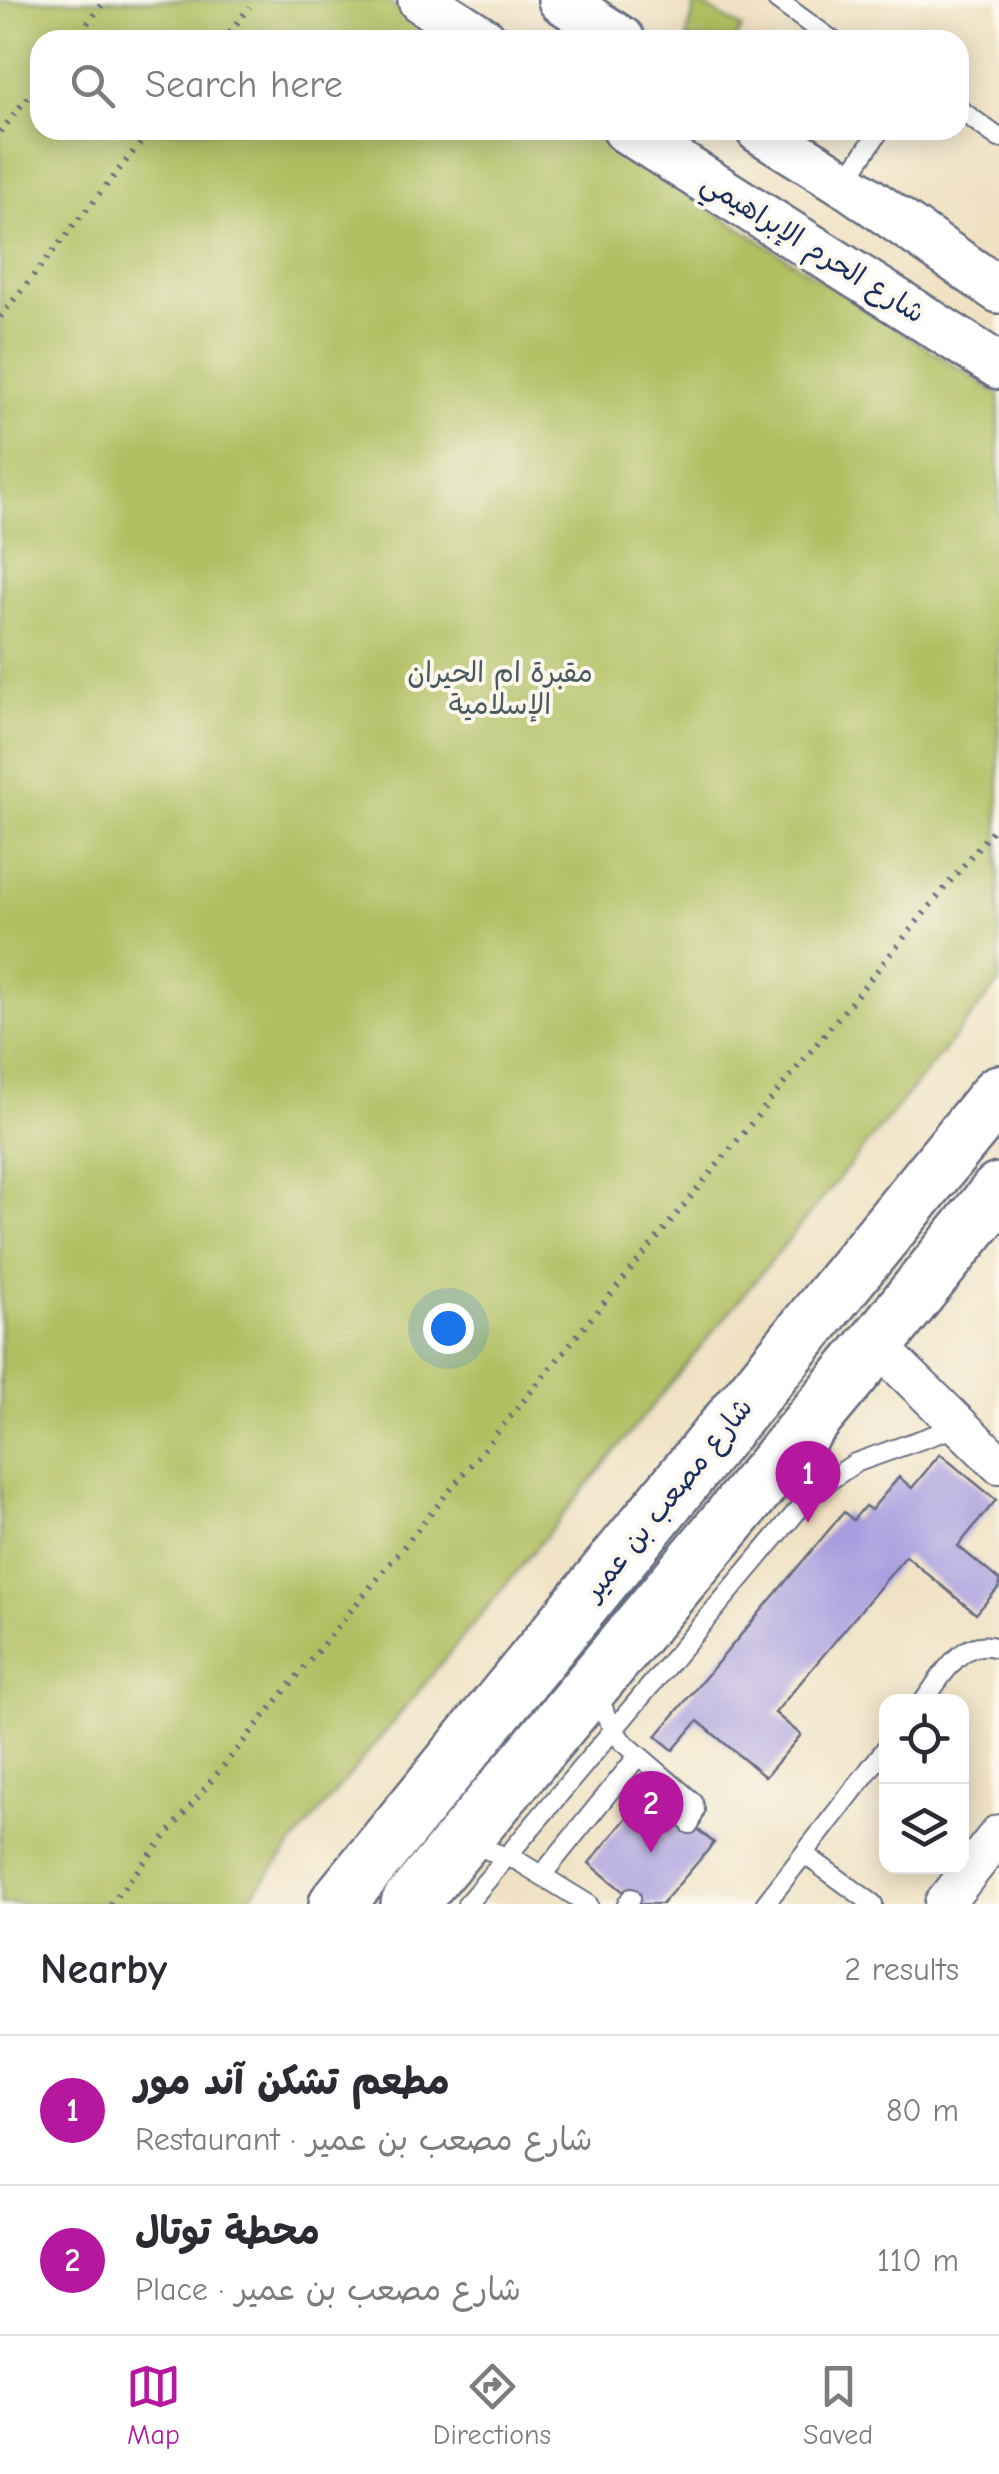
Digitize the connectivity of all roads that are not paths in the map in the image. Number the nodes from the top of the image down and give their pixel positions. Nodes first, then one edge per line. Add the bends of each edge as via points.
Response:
1 (421, 0) edge
2 (561, 0) edge
3 (777, 0) edge
4 (468, 30) edge
5 (607, 30) edge
6 (818, 30) edge
7 (969, 116) edge
8 (999, 138) edge
9 (642, 140) edge
10 (785, 140) edge
11 (873, 140) edge
12 (844, 183) junction
13 (999, 290) edge
14 (999, 366) edge
15 (999, 1094) edge
16 (999, 1191) edge
17 (876, 1344) junction
18 (959, 1426) junction
19 (999, 1464) edge
20 (999, 1649) edge
21 (929, 1694) edge
22 (604, 1705) junction
23 (638, 1756) junction
24 (879, 1757) edge
25 (690, 1824) dead end
26 (999, 1834) edge
27 (483, 1849) junction
28 (804, 1854) junction
29 (542, 1875) junction
30 (337, 1904) edge
31 (409, 1904) edge
32 (467, 1904) edge
33 (588, 1904) edge
34 (765, 1904) edge
35 (873, 1904) edge
36 (944, 1904) edge

1 - 4 street
2 - 5 street
3 - 6 lane
7 - 8 lane
9 - 14 street, شارع الحرم الإبراهيمي
10 - 12 street
11 - 12 lane
12 - 13 street
15 - 30 highway, شارع مصعب بن عمير
16 - 17 highway
17 - 18 street
17 - 22 highway
18 - 19 street
18 - 22 lane via 855,1463 814,1492
20 - 21 lane via 982,1644 962,1652
22 - 23 lane
22 - 27 highway
23 - 25 lane via 689,1796 695,1810
23 - 29 lane
24 - 28 lane
26 - 36 street
27 - 29 lane
27 - 31 highway
27 - 32 lane
28 - 34 lane
28 - 35 lane
29 - 33 lane

